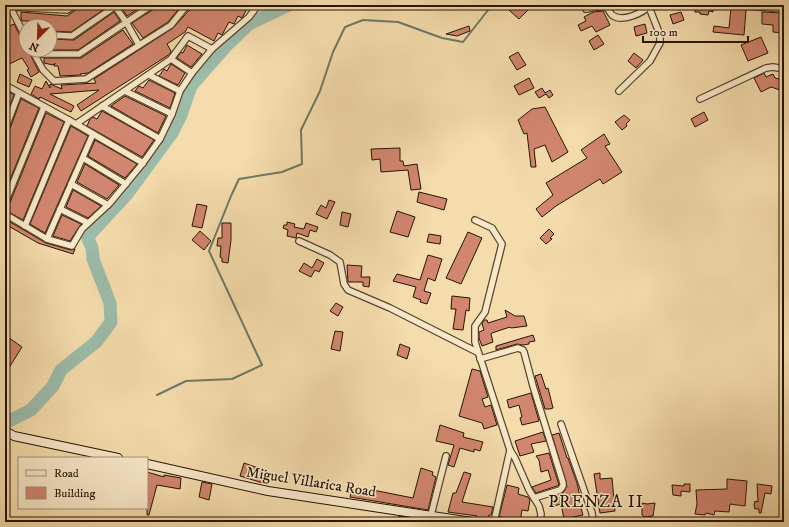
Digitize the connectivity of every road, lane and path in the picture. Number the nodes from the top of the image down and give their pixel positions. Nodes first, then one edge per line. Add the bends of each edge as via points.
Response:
1 (75, 5) edge
2 (152, 5) edge
3 (187, 5) edge
4 (258, 5) edge
5 (734, 5) edge
6 (9, 6) edge
7 (115, 6) edge
8 (650, 6) edge
9 (66, 8) edge
10 (586, 9) dead end
11 (784, 9) edge
12 (18, 22) edge
13 (126, 22) junction
14 (58, 35) edge
15 (139, 45) junction
16 (212, 49) junction
17 (58, 53) edge
18 (37, 58) edge
19 (171, 59) junction
20 (784, 69) edge
21 (192, 73) junction
22 (148, 74) junction
23 (5, 85) edge
24 (125, 91) junction
25 (180, 91) junction
26 (619, 91) dead end
27 (19, 93) junction
28 (700, 99) dead end
29 (102, 106) junction
30 (44, 107) junction
31 (172, 114) junction
32 (69, 120) junction
33 (76, 124) junction
34 (5, 129) edge
35 (93, 134) junction
36 (160, 139) junction
37 (83, 158) junction
38 (143, 163) junction
39 (71, 184) junction
40 (126, 184) junction
41 (5, 203) edge
42 (108, 205) junction
43 (60, 209) junction
44 (5, 214) edge
45 (475, 220) dead end
46 (88, 223) junction
47 (25, 226) junction
48 (47, 239) junction
49 (299, 241) dead end
50 (477, 352) junction
51 (480, 359) junction
52 (561, 424) dead end
53 (5, 432) edge
54 (510, 450) junction
55 (446, 456) dead end
56 (113, 457) edge
57 (148, 464) edge
58 (534, 498) junction
59 (431, 515) junction
60 (472, 522) edge
61 (494, 522) edge
62 (540, 522) edge
63 (593, 522) edge

1 - 9 street
2 - 13 street
3 - 15 street via 171,25
4 - 16 street via 249,17
5 - 11 street
6 - 9 street
6 - 12 street
7 - 13 street
7 - 14 street via 72,36
8 - 10 street via 623,18 613,15 604,6
8 - 26 street via 660,42 650,61
13 - 15 street
13 - 17 street via 79,54
15 - 18 street via 86,78 80,79 54,81 43,70
16 - 19 street via 188,36
16 - 21 street
19 - 21 street
19 - 22 street
20 - 28 street via 766,68
21 - 25 street
22 - 24 street
22 - 25 street
23 - 27 street
24 - 29 street
24 - 31 street
25 - 31 street
27 - 30 street
27 - 34 street
29 - 33 street
29 - 36 street
30 - 32 street
30 - 41 street
31 - 36 street
32 - 33 street
32 - 47 street
33 - 35 street
35 - 37 street
35 - 38 street
36 - 38 street
37 - 39 street
37 - 40 street
38 - 40 street
39 - 42 street
39 - 43 street
40 - 42 street
42 - 46 street
43 - 46 street
43 - 48 street
44 - 47 street
45 - 50 street via 492,228 502,244 485,312 474,330
46 - 48 street via 72,246
47 - 48 street
49 - 50 street via 340,262 344,284 348,290
50 - 51 street
51 - 54 street
51 - 58 street via 518,348 524,352 564,483 560,490
52 - 63 street
53 - 56 main road
54 - 58 street
54 - 61 street
55 - 59 street
57 - 59 main road, Miguel Villarica Road via 268,491
58 - 62 street via 539,506
59 - 60 main road, Miguel Villarica Road

